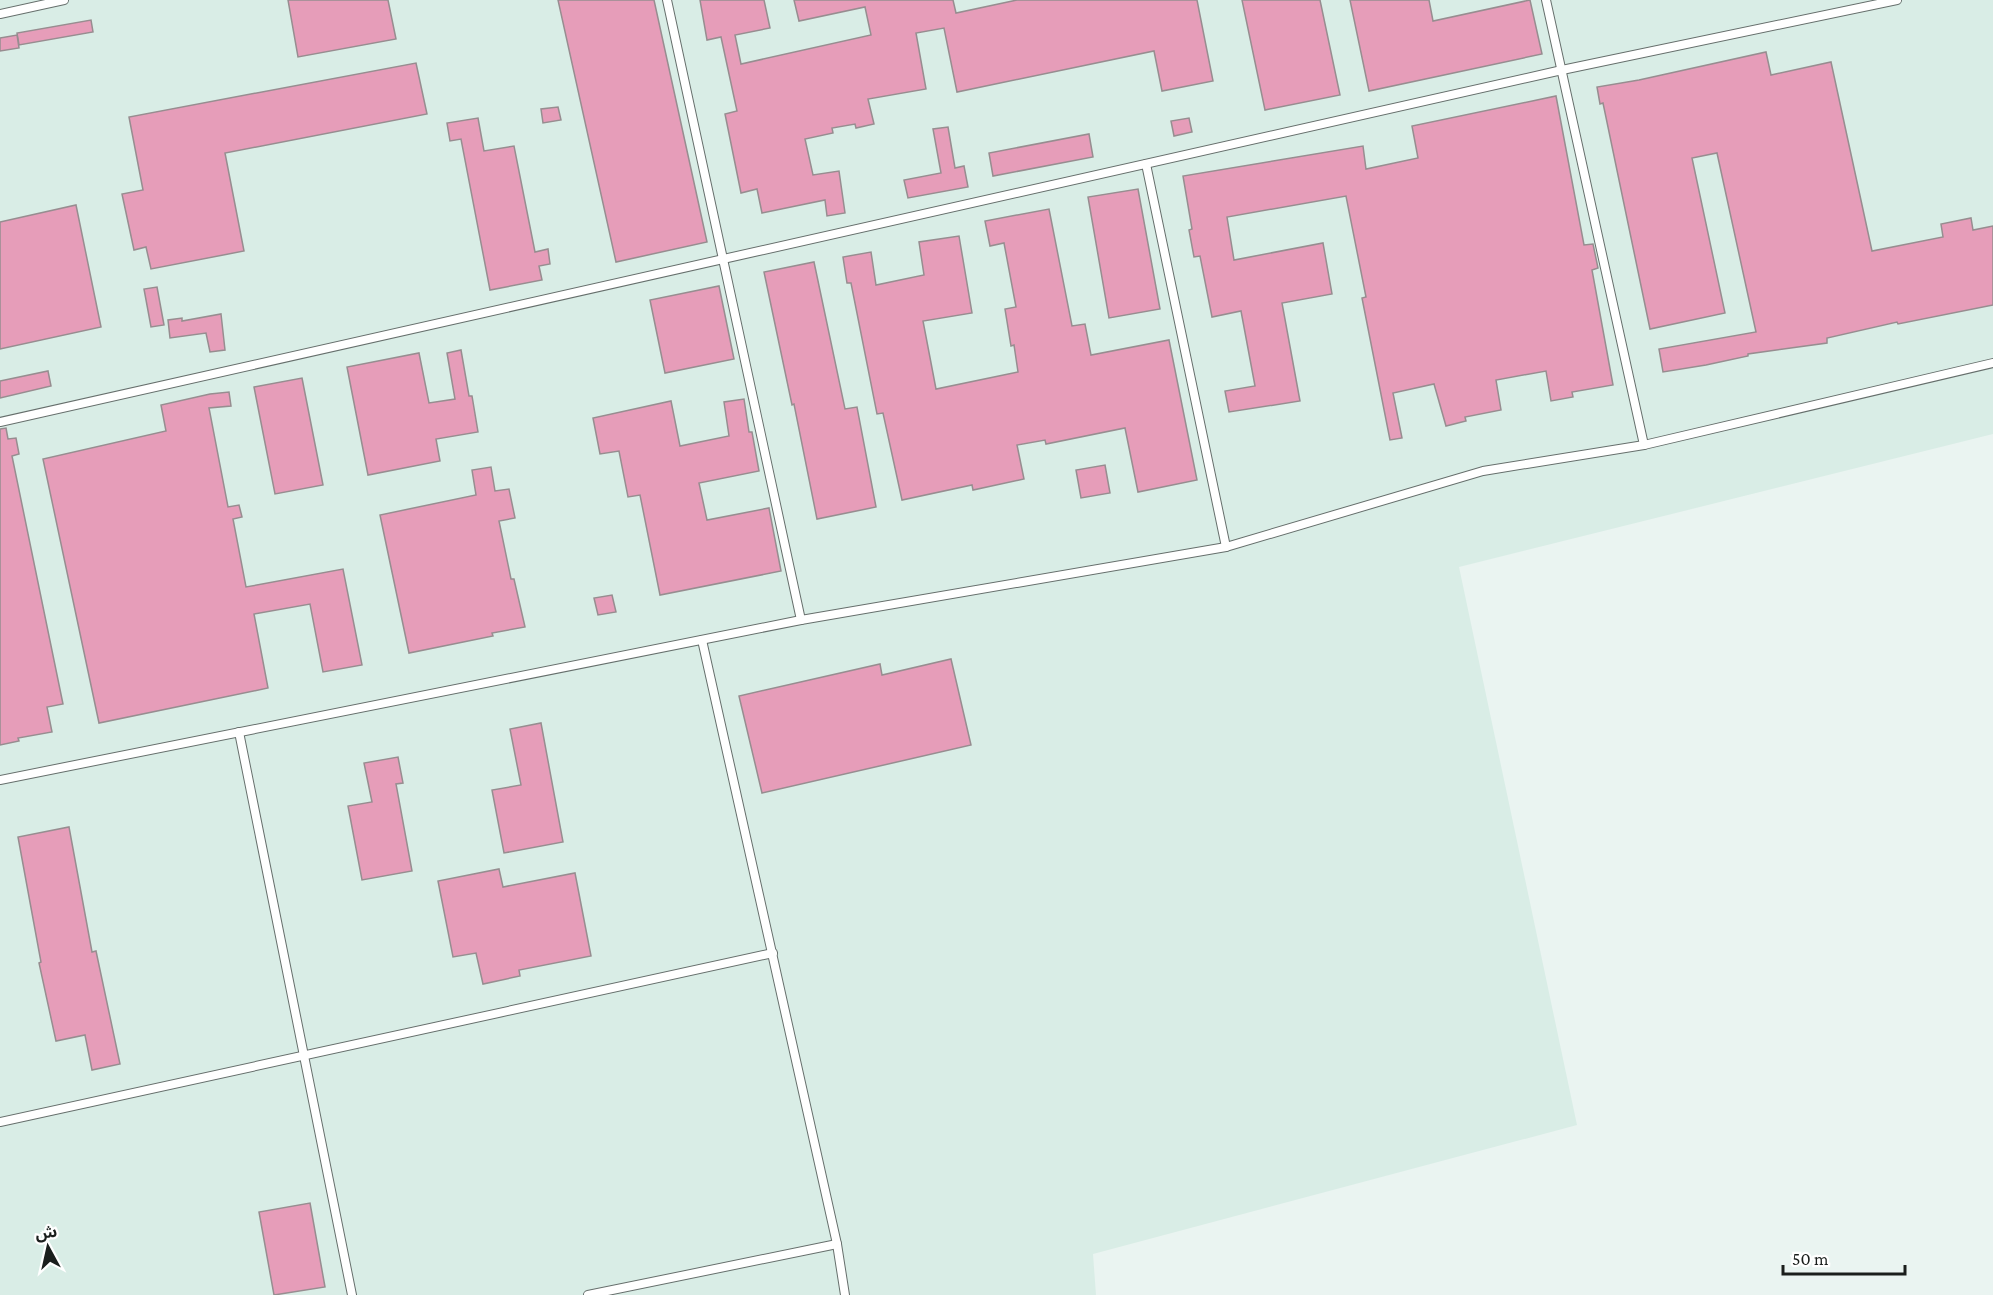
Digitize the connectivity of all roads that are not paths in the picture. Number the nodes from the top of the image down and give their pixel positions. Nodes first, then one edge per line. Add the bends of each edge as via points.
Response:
1 (64, 0) edge
2 (667, 0) edge
3 (1546, 0) edge
4 (1897, 0) edge
5 (0, 14) edge
6 (1562, 70) junction
7 (1146, 164) junction
8 (723, 259) junction
9 (1993, 363) edge
10 (0, 422) edge
11 (1644, 445) junction
12 (1226, 547) junction
13 (801, 620) junction
14 (702, 640) junction
15 (239, 732) junction
16 (0, 780) edge
17 (773, 953) junction
18 (304, 1055) junction
19 (0, 1122) edge
20 (837, 1244) junction
21 (352, 1295) edge
22 (588, 1295) edge
23 (845, 1295) edge

1 - 5 lane
2 - 8 lane
3 - 6 lane
4 - 6 lane
6 - 7 lane
6 - 11 lane
7 - 8 lane
7 - 12 lane
8 - 10 lane
8 - 13 lane
9 - 11 lane
11 - 12 lane via 1483,471
12 - 13 lane
13 - 14 lane
14 - 15 lane
14 - 17 lane
15 - 16 lane
15 - 18 lane
17 - 18 lane
17 - 20 lane
18 - 19 lane
18 - 21 lane
20 - 22 lane
20 - 23 lane

